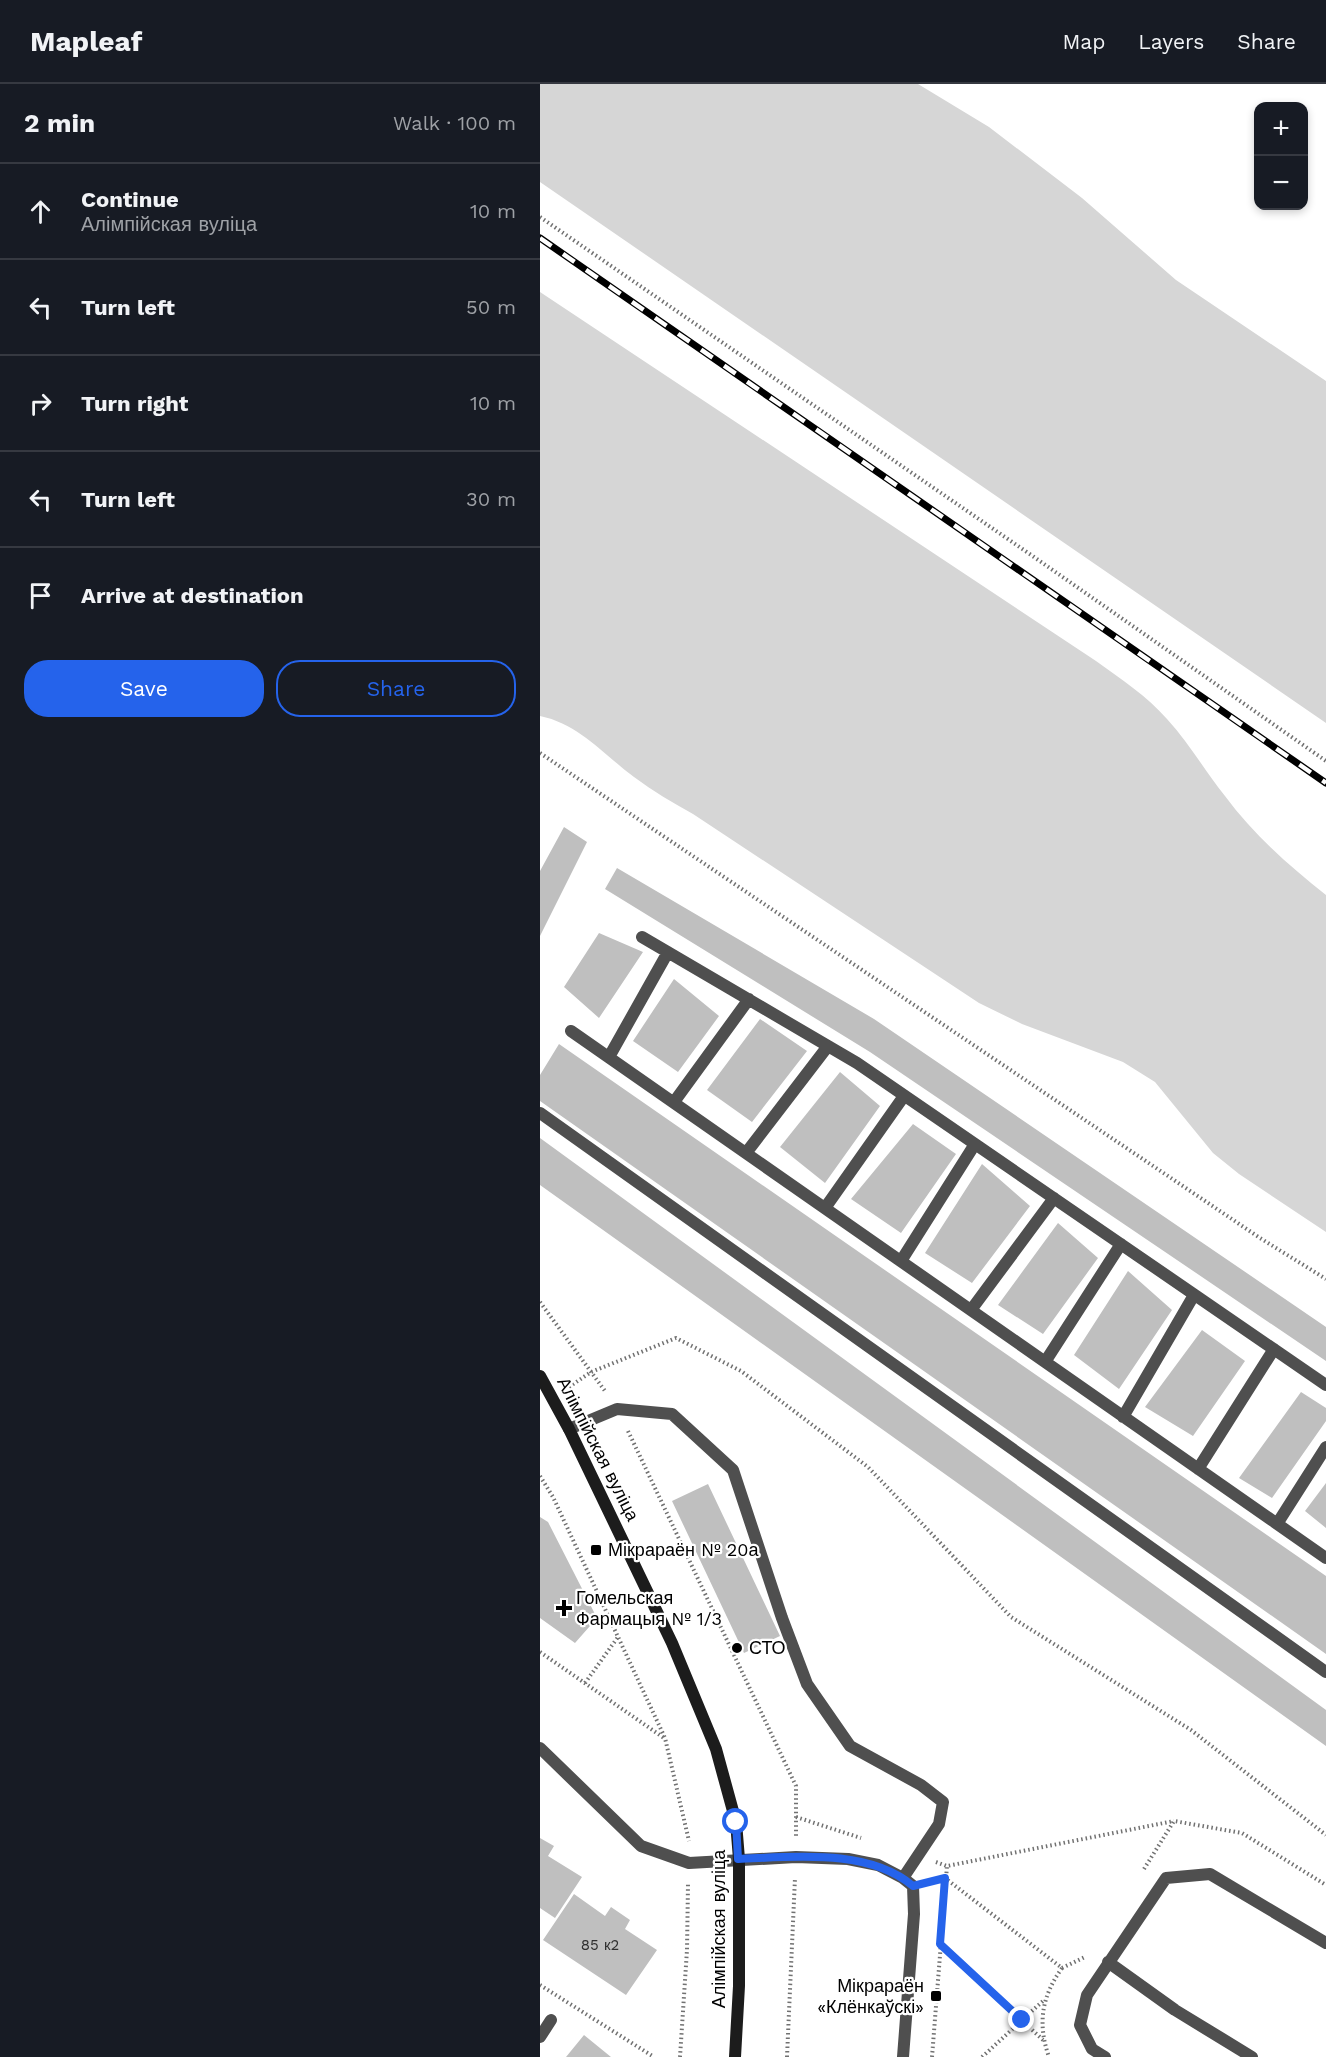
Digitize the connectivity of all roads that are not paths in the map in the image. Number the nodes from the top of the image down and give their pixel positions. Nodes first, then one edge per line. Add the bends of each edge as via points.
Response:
1 (642, 937) dead end
2 (668, 951) junction
3 (749, 999) junction
4 (572, 1031) dead end
5 (828, 1046) junction
6 (609, 1057) junction
7 (904, 1096) junction
8 (674, 1102) junction
9 (540, 1113) edge
10 (975, 1144) junction
11 (746, 1153) junction
12 (1054, 1198) junction
13 (825, 1208) junction
14 (1121, 1245) junction
15 (901, 1261) junction
16 (1194, 1294) junction
17 (971, 1310) junction
18 (1274, 1349) junction
19 (1045, 1362) junction
20 (540, 1376) edge
21 (1326, 1385) edge
22 (1123, 1416) junction
23 (569, 1428) junction
24 (1326, 1447) edge
25 (1198, 1469) junction
26 (1277, 1524) junction
27 (1326, 1558) edge
28 (1326, 1672) edge
29 (540, 1748) edge
30 (738, 1859) junction
31 (908, 1882) junction
32 (1326, 1943) edge
33 (1108, 1962) junction
34 (551, 2020) dead end
35 (540, 2037) edge
36 (735, 2057) edge
37 (903, 2057) edge
38 (1105, 2057) edge
39 (1252, 2057) edge

1 - 2 lane
2 - 3 lane
2 - 6 lane
3 - 5 lane
3 - 8 lane
4 - 6 lane
5 - 7 lane
5 - 11 lane
6 - 8 lane
7 - 10 lane
7 - 13 lane
8 - 11 lane
9 - 28 lane
10 - 12 lane
10 - 15 lane
11 - 13 lane
12 - 14 lane
12 - 17 lane
13 - 15 lane
14 - 16 lane
14 - 19 lane
15 - 17 lane
16 - 18 lane
16 - 22 lane
17 - 19 lane
18 - 21 lane
18 - 25 lane
19 - 22 lane
20 - 23 street, Алімпійская вуліца
22 - 25 lane
23 - 30 street, Алімпійская вуліца via 672,1643 716,1749 736,1822
23 - 31 lane via 617,1409 672,1414 733,1470 807,1684 850,1746 921,1785 943,1802 939,1824 918,1856
24 - 26 lane
25 - 26 lane
26 - 27 lane
29 - 30 lane via 641,1846 689,1863
30 - 31 lane via 848,1859 878,1865
30 - 36 street, Алімпійская вуліца
31 - 37 lane via 914,1914
32 - 33 lane via 1210,1874 1166,1878
33 - 38 lane via 1087,1995 1080,2025 1092,2049
33 - 39 lane via 1175,2010
34 - 35 lane

